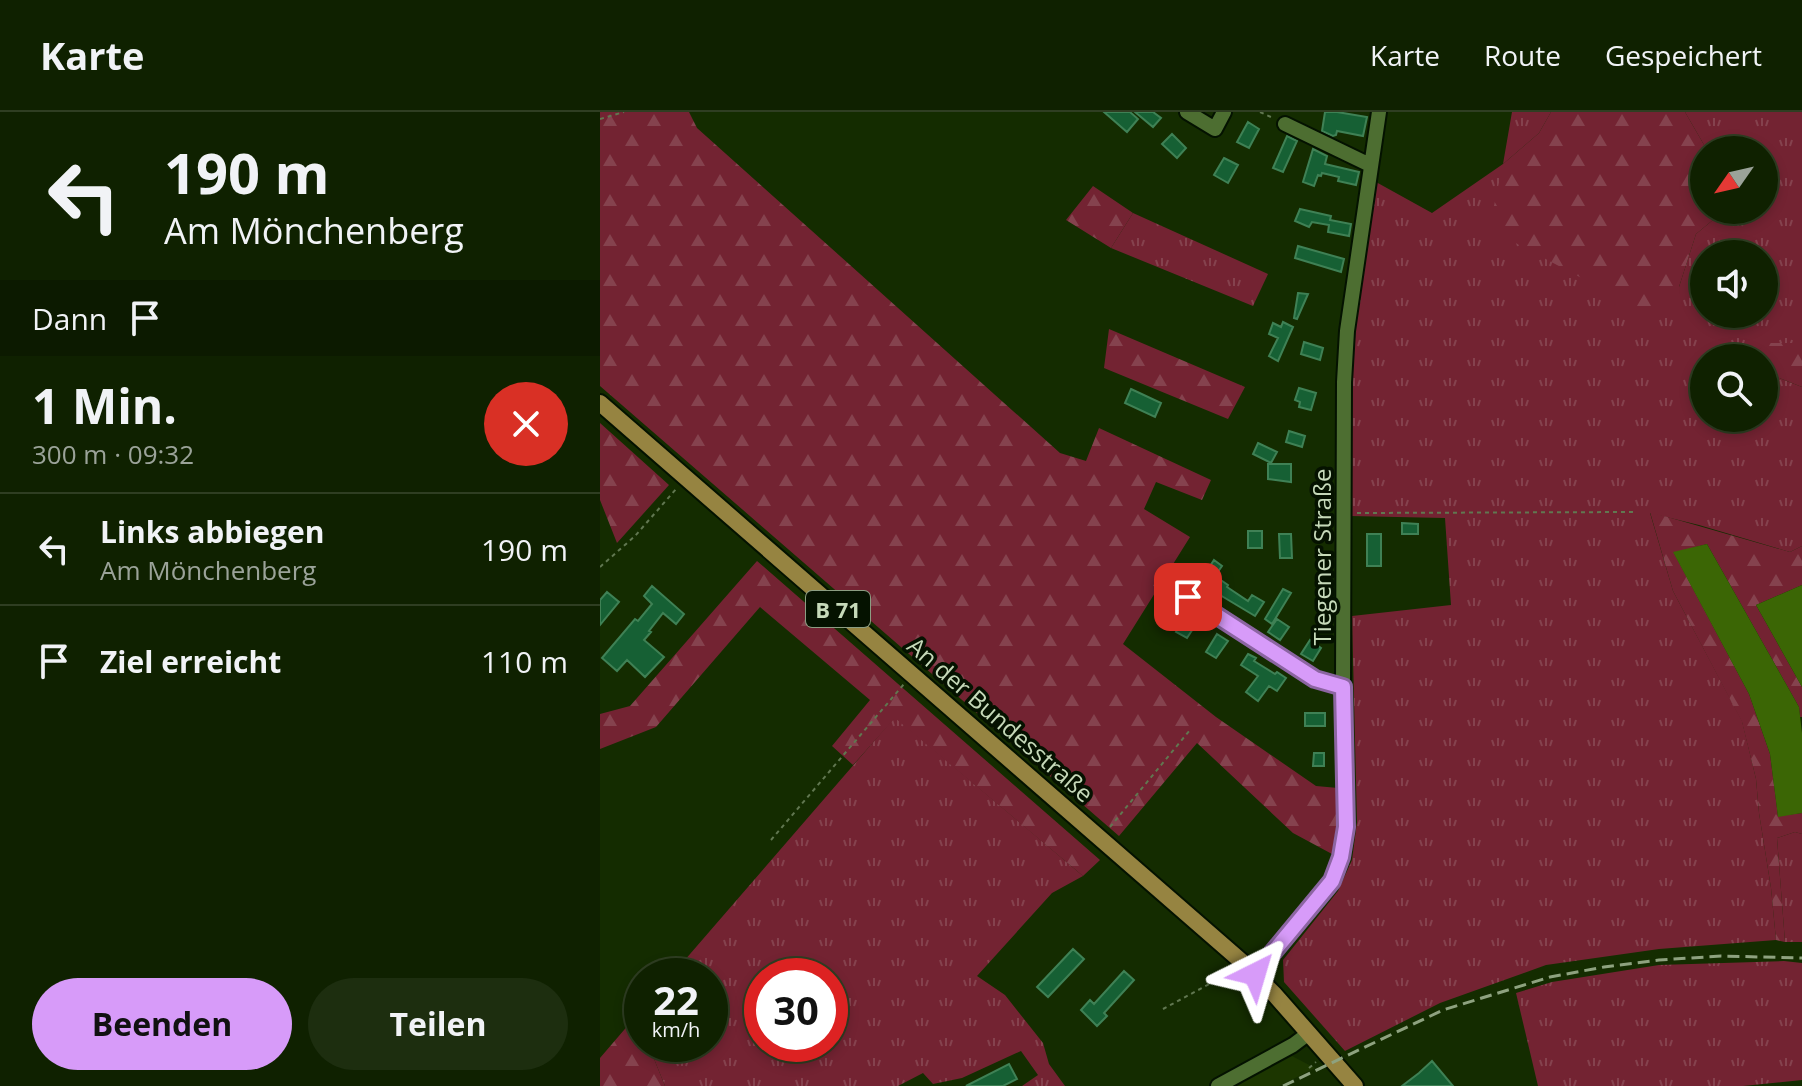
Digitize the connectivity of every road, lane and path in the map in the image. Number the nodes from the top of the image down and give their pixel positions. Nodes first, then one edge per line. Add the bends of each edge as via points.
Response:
1 (624, 112) edge
2 (1187, 112) edge
3 (1224, 112) edge
4 (1260, 112) edge
5 (1379, 112) edge
6 (600, 119) edge
7 (1285, 124) joint
8 (1370, 165) junction
9 (600, 403) edge
10 (677, 488) dead end
11 (1635, 512) dead end
12 (1343, 513) junction
13 (600, 567) edge
14 (1188, 597) dead end
15 (904, 685) dead end
16 (1343, 687) junction
17 (1190, 730) dead end
18 (1101, 838) junction
19 (771, 840) dead end
20 (1231, 971) dead end
21 (1255, 974) junction
22 (1163, 1009) dead end
23 (1309, 1033) junction
24 (1317, 1061) dead end
25 (1309, 1068) dead end
26 (1218, 1086) edge
27 (1355, 1086) edge

1 - 6 path
2 - 3 street via 1215,129
4 - 7 path
5 - 8 street, Tiegener Straße
7 - 8 street
8 - 12 street, Tiegener Straße via 1347,331
9 - 18 main road, An der Bundesstraße / B 71
10 - 13 path
11 - 12 path
12 - 16 street, Tiegener Straße
14 - 16 street via 1315,679
15 - 19 path
16 - 21 street, Tiegener Straße via 1346,827 1341,857 1332,881
17 - 18 path
18 - 21 main road, An der Bundesstraße / B 71
20 - 22 path
21 - 23 main road, An der Bundesstraße / B 71
23 - 26 street
23 - 27 main road, An der Bundesstraße / B 71
24 - 25 path

